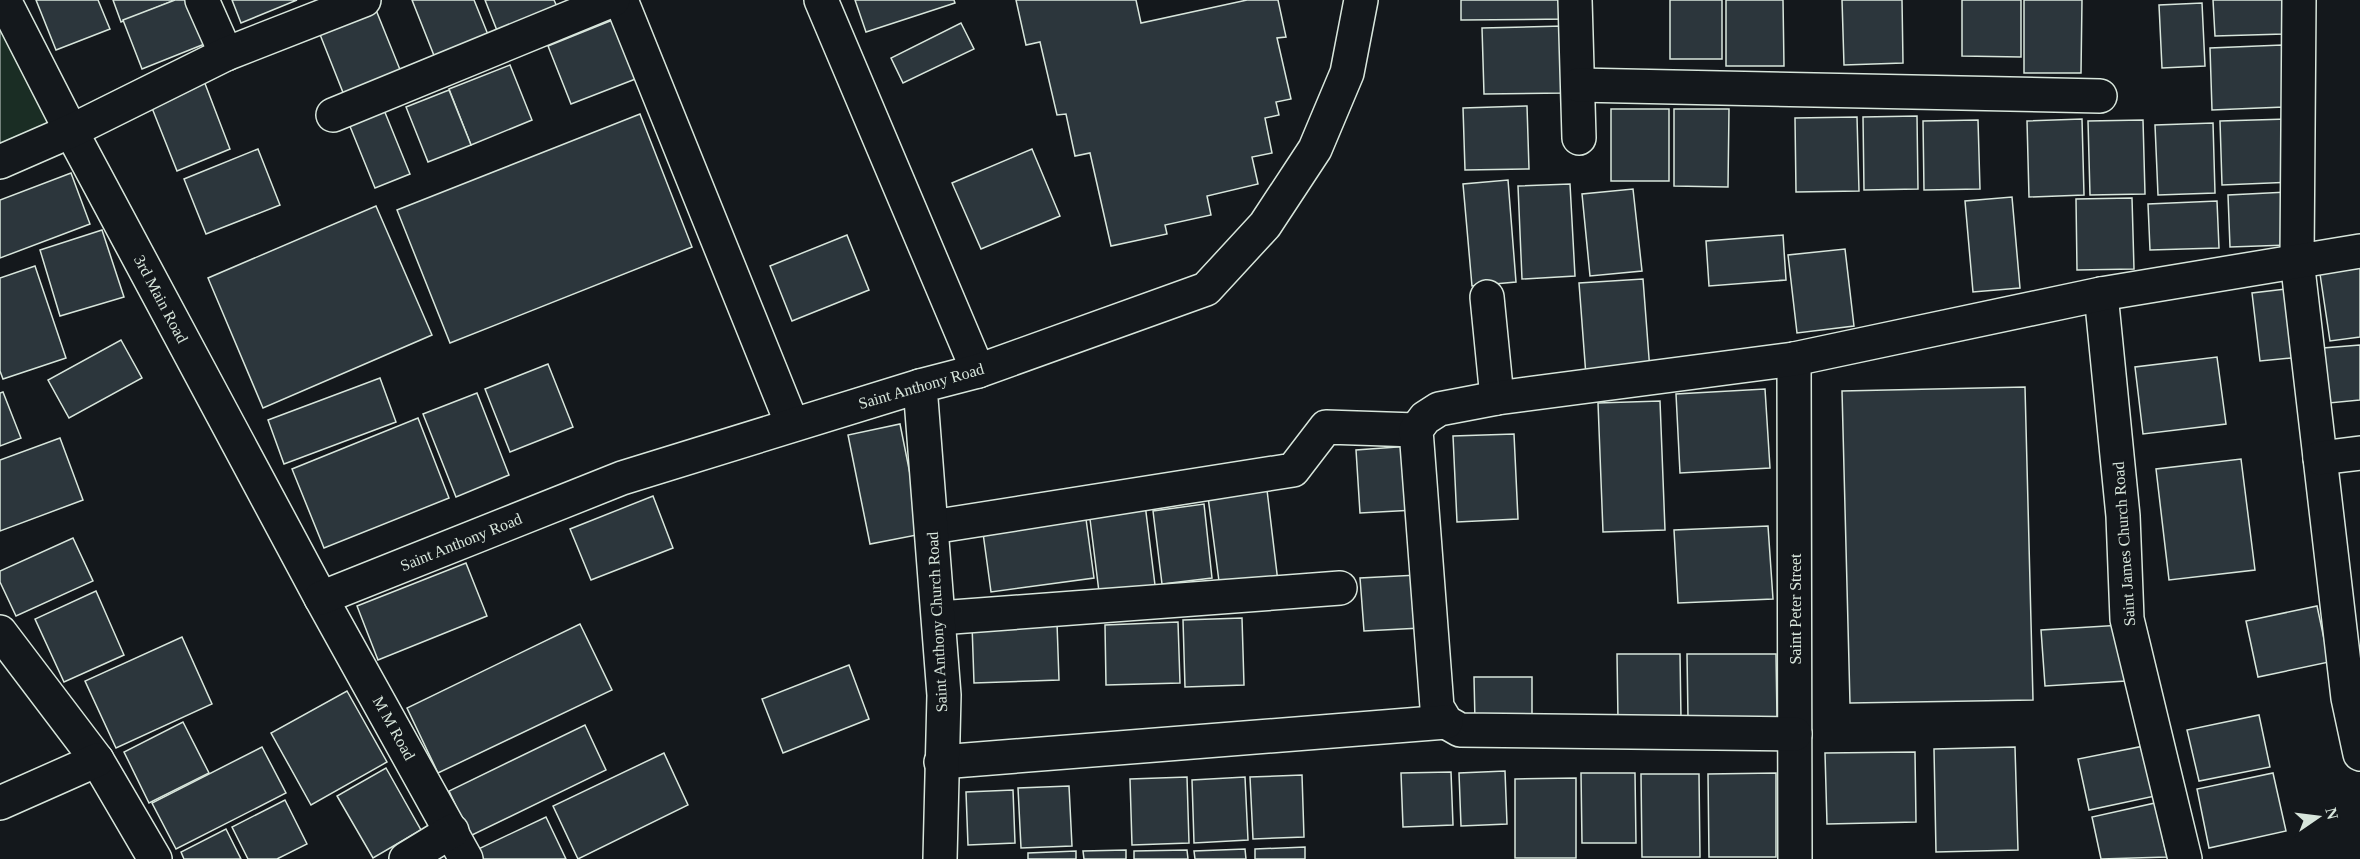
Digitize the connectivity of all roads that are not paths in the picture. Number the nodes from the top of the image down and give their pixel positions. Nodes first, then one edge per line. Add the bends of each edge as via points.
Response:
1 (4, 0) edge
2 (202, 0) edge
3 (364, 0) edge
4 (613, 0) edge
5 (621, 0) edge
6 (821, 0) edge
7 (1361, 0) edge
8 (1575, 0) edge
9 (2299, 0) edge
10 (226, 54) junction
11 (1578, 85) junction
12 (2100, 96) dead end
13 (333, 115) dead end
14 (71, 131) junction
15 (1579, 138) dead end
16 (0, 162) edge
17 (2360, 251) edge
18 (2297, 260) junction
19 (2101, 294) junction
20 (1488, 297) dead end
21 (1794, 359) junction
22 (978, 371) junction
23 (920, 386) junction
24 (1497, 398) junction
25 (792, 424) junction
26 (1416, 430) junction
27 (2360, 453) edge
28 (2320, 458) junction
29 (932, 527) junction
30 (1340, 588) dead end
31 (321, 598) junction
32 (939, 618) junction
33 (0, 632) edge
34 (1446, 722) junction
35 (1795, 734) junction
36 (2360, 754) edge
37 (97, 760) junction
38 (941, 762) junction
39 (0, 803) edge
40 (459, 845) edge
41 (155, 859) edge
42 (406, 859) edge
43 (940, 859) edge
44 (1796, 859) edge
45 (2185, 859) edge

1 - 14 street, 3rd Main Road
2 - 10 street
3 - 10 street
4 - 13 street
5 - 25 street
6 - 22 street
7 - 22 street, Saint Anthony Road via 1347,73 1316,149 1265,225 1206,289
8 - 11 street
9 - 18 street
10 - 14 street
11 - 12 street
11 - 15 street
14 - 16 street
14 - 31 street, 3rd Main Road
17 - 18 street
18 - 19 street
18 - 28 street
19 - 21 street
19 - 45 street, Saint James Church Road via 2123,516 2127,619
20 - 24 street
21 - 24 street
21 - 35 street, Saint Peter Street
22 - 23 street, Saint Anthony Road
23 - 25 street, Saint Anthony Road
23 - 29 street, Saint Anthony Church Road
24 - 26 street via 1439,409
25 - 31 street, Saint Anthony Road via 622,478
26 - 29 street via 1326,427 1293,470
26 - 34 street via 1437,707
27 - 28 street
28 - 36 street via 2348,698
29 - 32 street, Saint Anthony Church Road
30 - 32 street
31 - 40 street, M M Road
32 - 38 street, Saint Anthony Church Road via 944,694
33 - 37 street
34 - 35 street via 1460,730
34 - 38 street
35 - 44 street, Saint Peter Street
37 - 39 street
37 - 41 street
38 - 43 street, Saint Anthony Church Road
40 - 42 street

